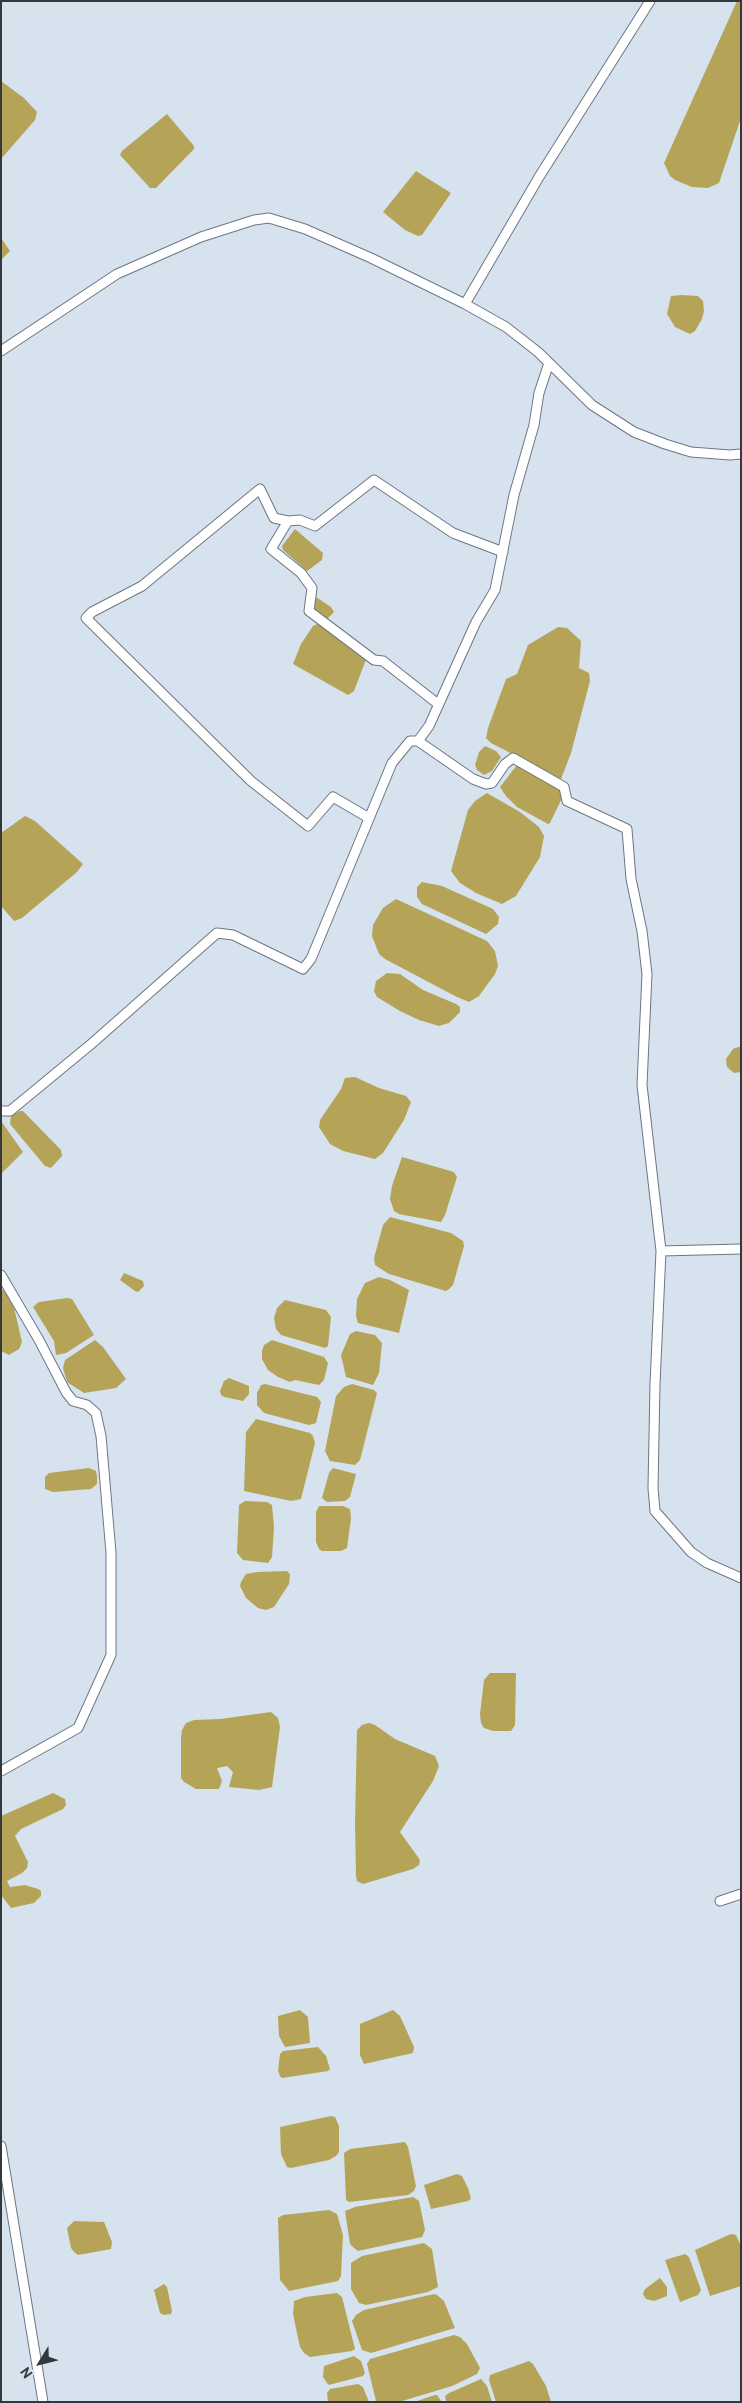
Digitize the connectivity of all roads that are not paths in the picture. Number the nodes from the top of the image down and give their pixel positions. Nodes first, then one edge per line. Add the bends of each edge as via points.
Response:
1 (650, 1) edge
2 (465, 304) junction
3 (1, 351) edge
4 (549, 363) junction
5 (741, 454) edge
6 (288, 521) junction
7 (503, 552) junction
8 (438, 704) junction
9 (418, 741) junction
10 (369, 818) junction
11 (1, 1111) edge
12 (741, 1249) edge
13 (662, 1251) junction
14 (1, 1275) edge
15 (741, 1578) edge
16 (1, 1772) edge
17 (741, 1894) edge
18 (720, 1901) dead end
19 (1, 2146) edge
20 (3, 2162) edge
21 (43, 2402) edge

1 - 2 street via 539,177
2 - 3 street via 372,258 305,229 269,218 201,237 117,274
2 - 4 street via 506,327
4 - 5 street via 592,405 634,432 691,452
4 - 7 street via 514,495
6 - 7 street via 300,520 315,526 374,480 453,533
6 - 8 street via 271,549 301,573 312,588 309,611 374,660 383,661
6 - 10 street via 274,518 260,489 142,586 86,618 251,781 308,826 333,797
7 - 8 street via 494,590
8 - 9 street via 429,726
9 - 10 street via 410,741 392,763
9 - 13 street via 473,779 486,784 492,783 513,758 564,787 567,802 627,829 631,879 647,974 642,1085
10 - 11 street via 320,943 303,969 233,935 217,933 83,1051 10,1111
12 - 13 street
13 - 15 street via 655,1384 655,1511 691,1552
14 - 16 street via 40,1340 66,1392 73,1400 87,1405 96,1413 102,1436 111,1553 111,1655 78,1728
17 - 18 street
19 - 20 street
20 - 21 street

